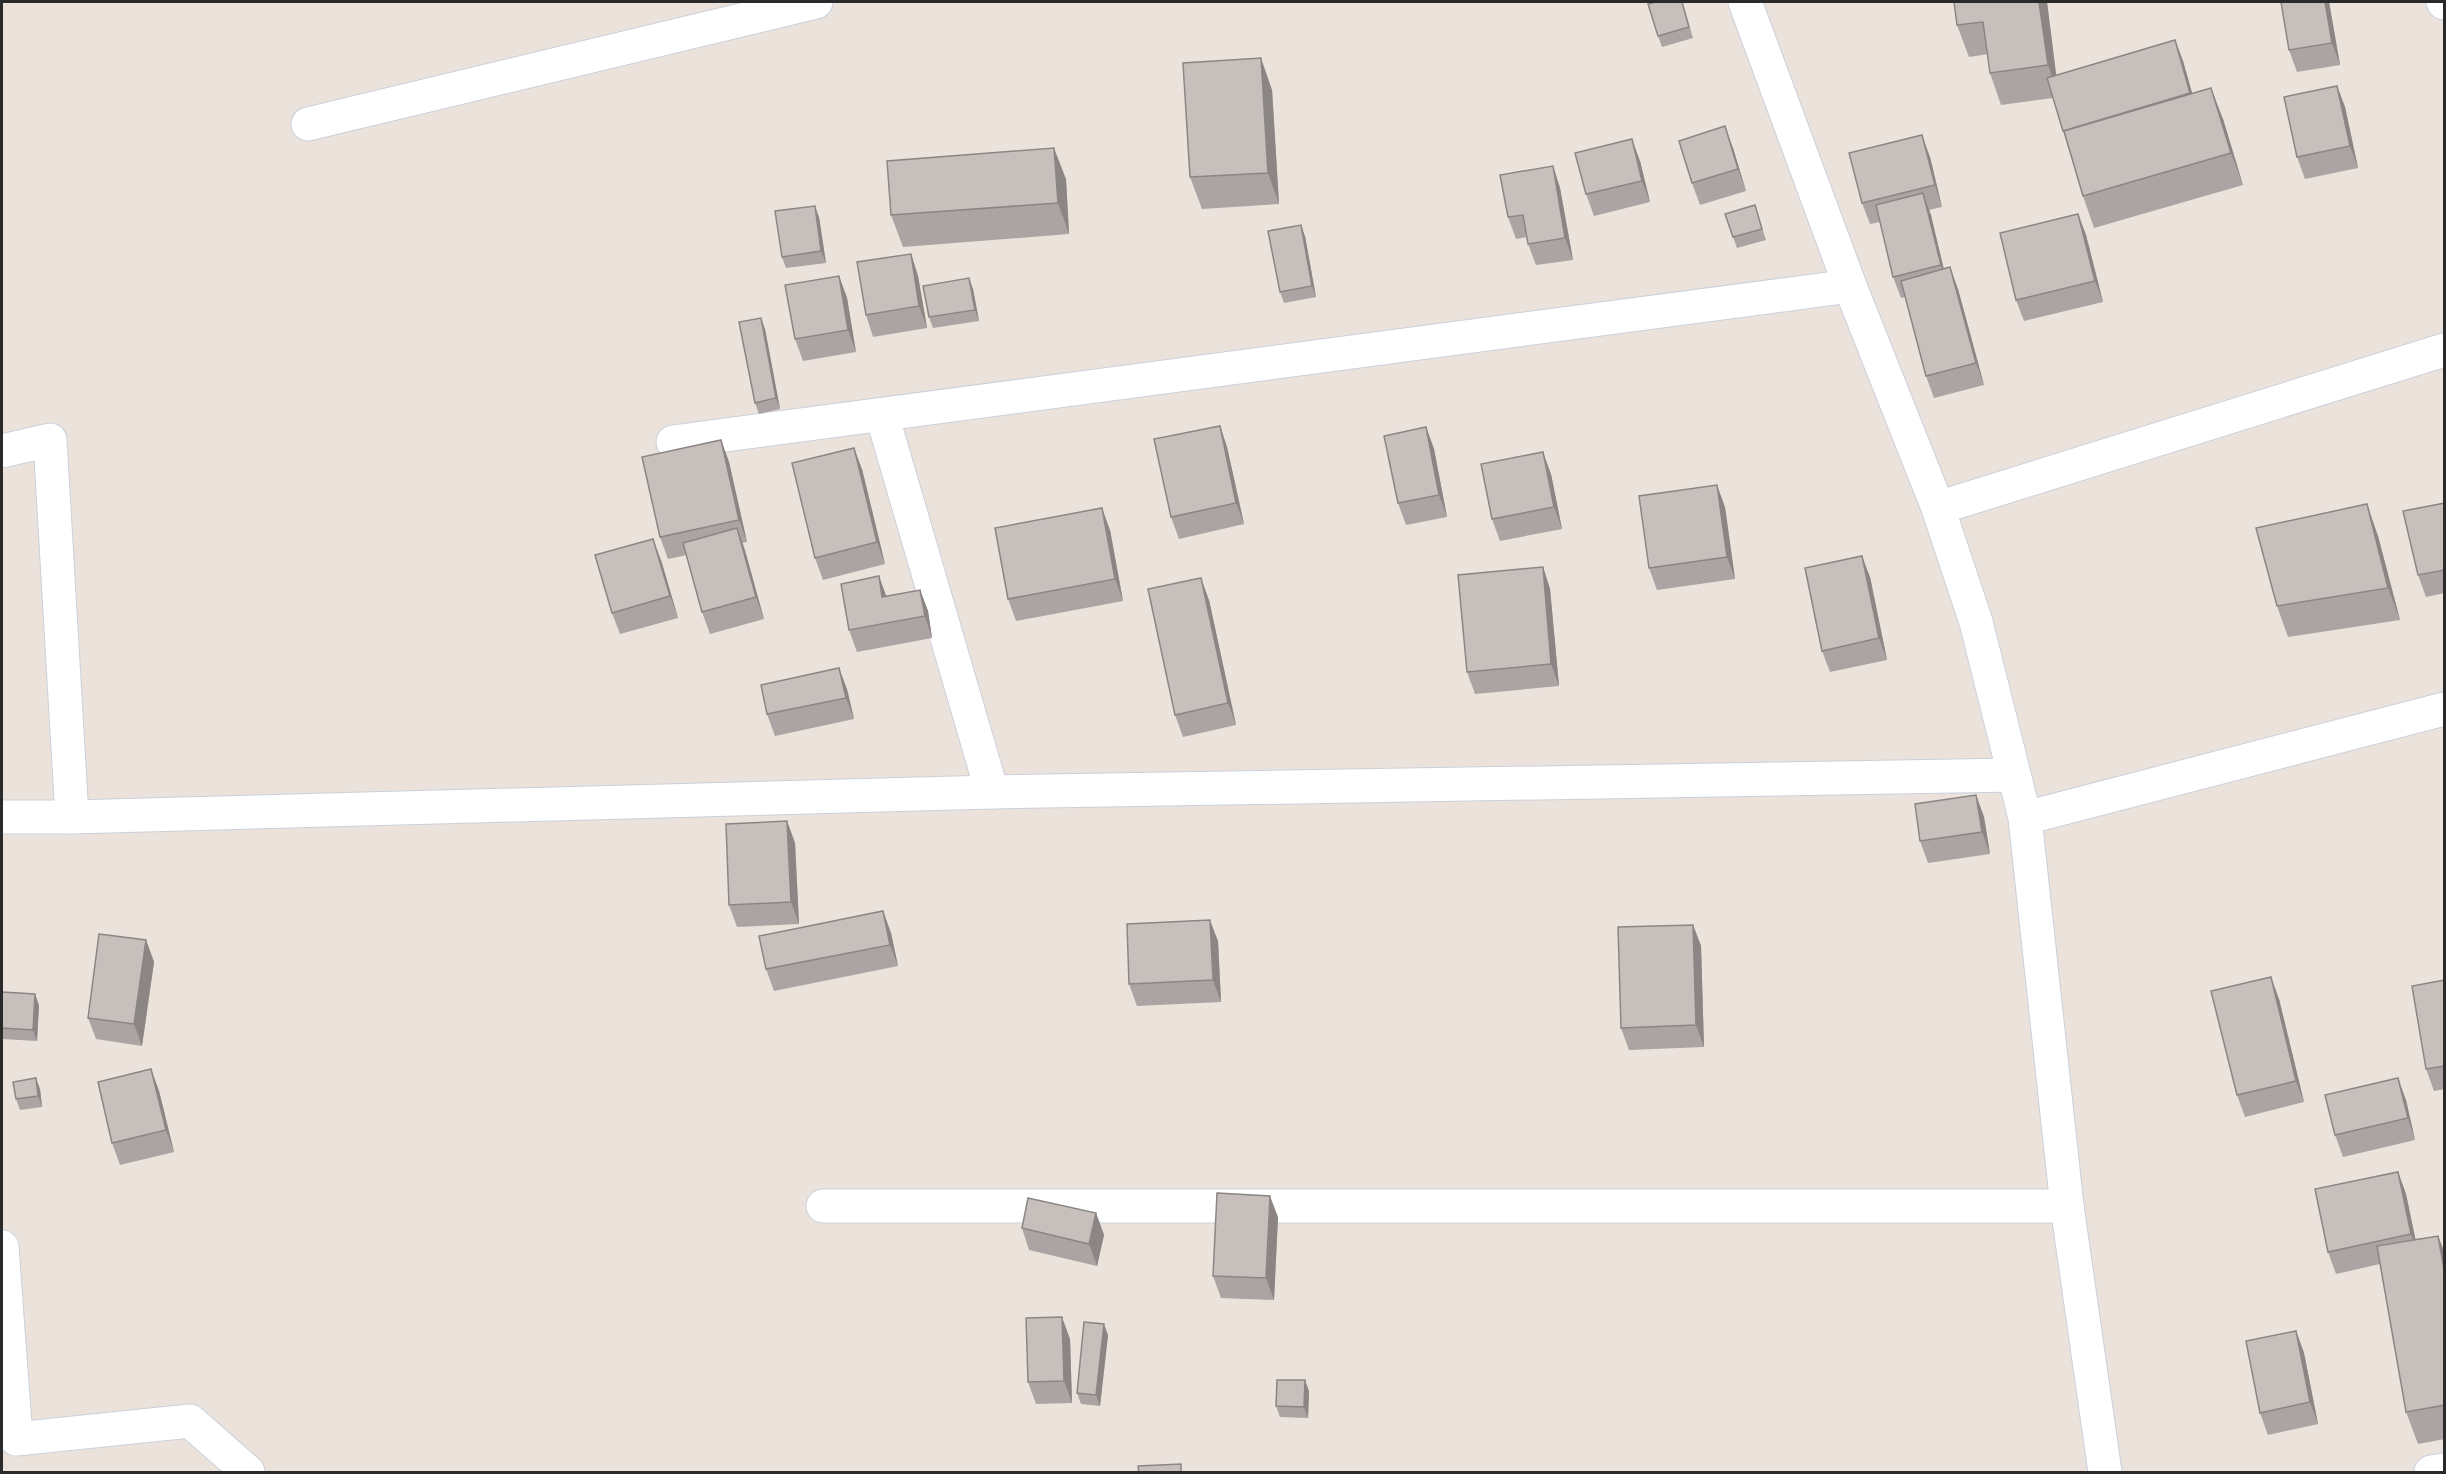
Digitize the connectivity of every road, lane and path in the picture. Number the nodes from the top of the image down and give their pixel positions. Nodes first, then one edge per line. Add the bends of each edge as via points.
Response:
1 (816, 2) edge
2 (1745, 2) edge
3 (308, 124) dead end
4 (1850, 286) junction
5 (2445, 350) edge
6 (882, 415) junction
7 (673, 442) dead end
8 (2, 451) edge
9 (1938, 508) junction
10 (2445, 709) edge
11 (2014, 775) junction
12 (992, 792) junction
13 (2, 817) edge
14 (72, 818) junction
15 (2025, 818) junction
16 (822, 1206) dead end
17 (2067, 1206) junction
18 (2, 1247) edge
19 (2445, 1470) edge
20 (248, 1473) edge
21 (2105, 1473) edge
22 (2431, 1473) edge

1 - 3 street
2 - 4 street
4 - 6 street
4 - 9 street
5 - 9 street
6 - 7 street
6 - 12 street
8 - 14 street via 50,441
9 - 11 street via 1976,621
10 - 15 street
11 - 12 street
11 - 15 street
12 - 14 street
13 - 14 street
15 - 17 street
16 - 17 street
17 - 21 street
18 - 20 street via 16,1439 190,1421
19 - 22 street

